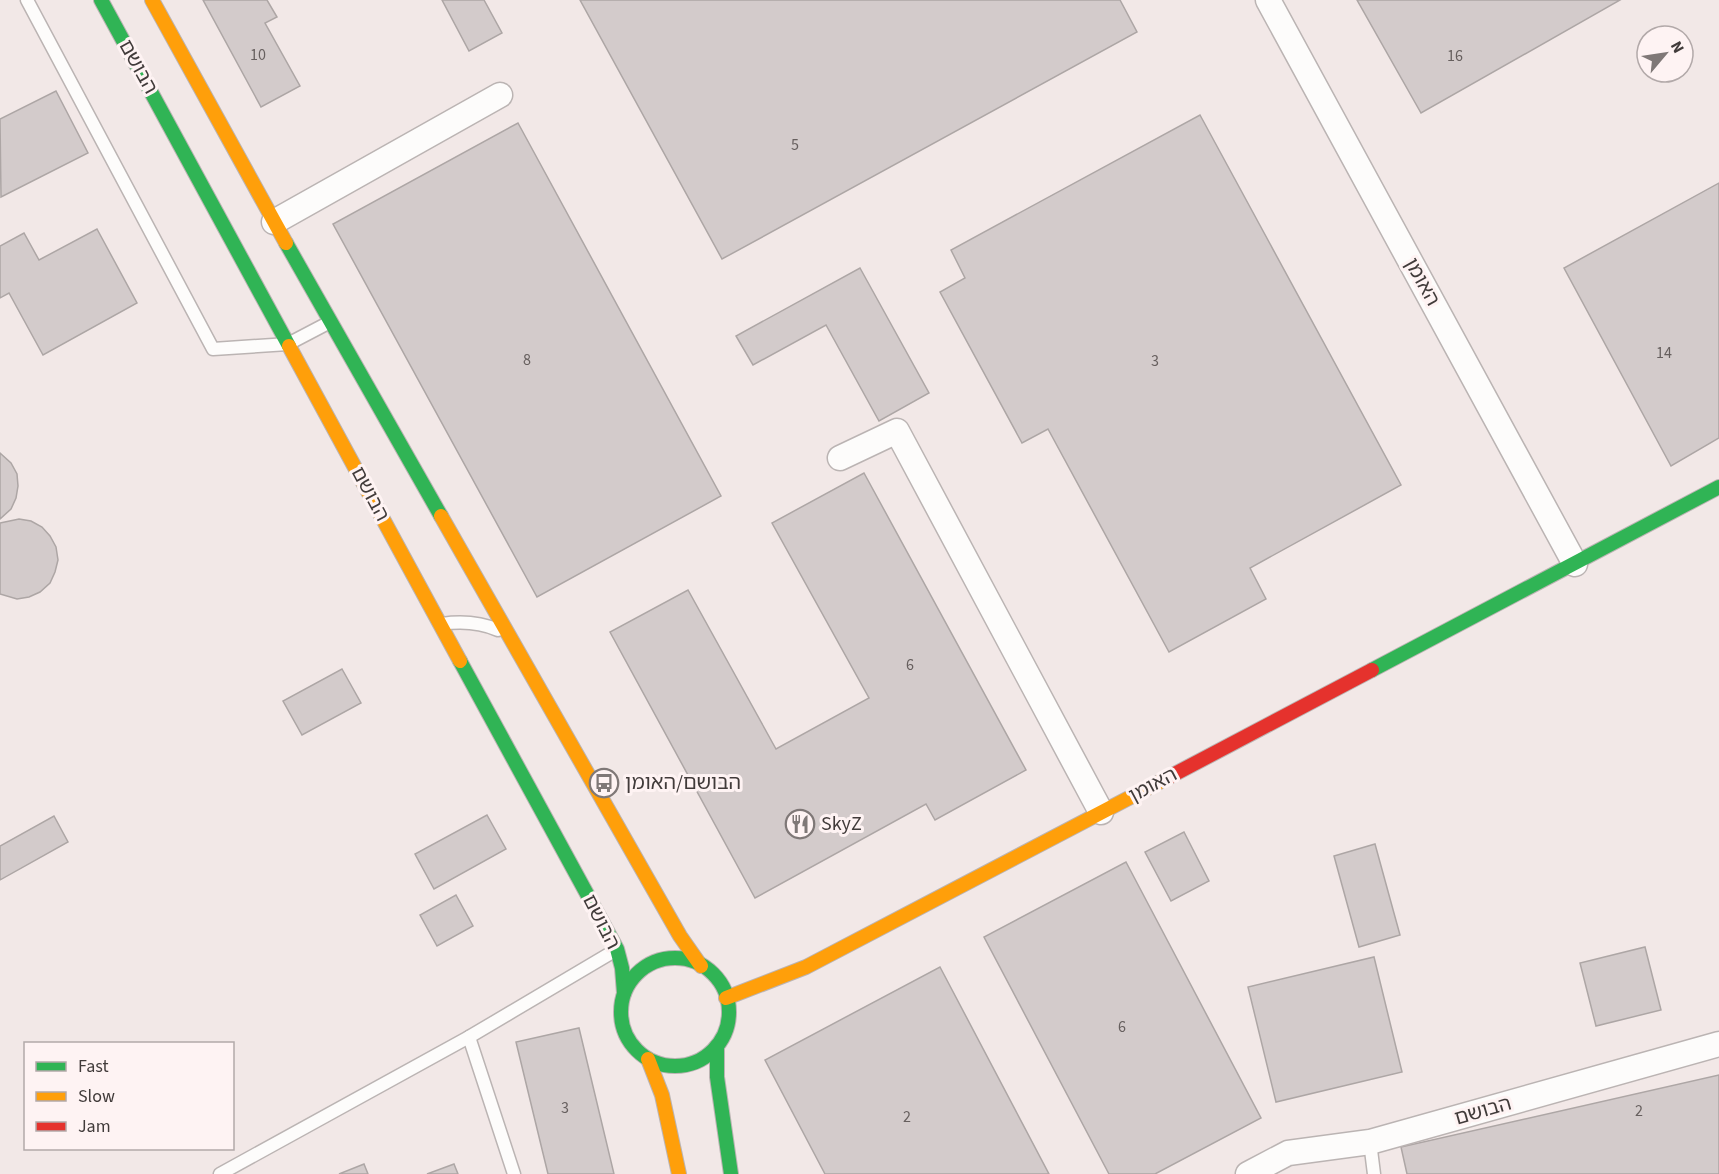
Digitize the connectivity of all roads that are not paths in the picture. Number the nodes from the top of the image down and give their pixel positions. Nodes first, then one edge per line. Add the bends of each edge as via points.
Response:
1 (27, 0) edge
2 (101, 0) edge
3 (152, 0) edge
4 (1268, 0) edge
5 (500, 95) dead end
6 (274, 222) junction
7 (331, 321) junction
8 (288, 344) junction
9 (840, 458) dead end
10 (1719, 487) edge
11 (1575, 564) junction
12 (440, 624) junction
13 (510, 636) junction
14 (1101, 812) junction
15 (617, 949) junction
16 (701, 966) junction
17 (624, 993) junction
18 (726, 998) junction
19 (470, 1037) junction
20 (1719, 1044) edge
21 (717, 1046) junction
22 (648, 1059) junction
23 (1370, 1142) junction
24 (220, 1174) edge
25 (514, 1174) edge
26 (679, 1174) edge
27 (731, 1174) edge
28 (1248, 1174) edge
29 (1374, 1174) edge

1 - 8 lane via 213,349
2 - 8 street, הבושם
3 - 6 street
4 - 11 street, האומן
5 - 6 street
6 - 7 street
7 - 8 lane
7 - 13 street
8 - 12 street, הבושם
9 - 14 street via 897,431
10 - 11 street, האומן
11 - 14 street, האומן
12 - 13 lane via 484,624
12 - 15 street, הבושם
13 - 16 street via 680,936
14 - 18 street, האומן via 806,967
15 - 17 street, הבושם
15 - 19 lane
16 - 17 street via 686,960 661,960 639,972
16 - 18 street via 719,983
17 - 22 street via 624,1030 636,1050
18 - 21 street via 727,1023
19 - 24 lane
19 - 25 lane
20 - 23 street, הבושם
21 - 22 street via 685,1065 669,1066
21 - 27 street via 717,1077
22 - 26 street via 662,1095
23 - 28 street, הבושם via 1288,1153
23 - 29 lane

